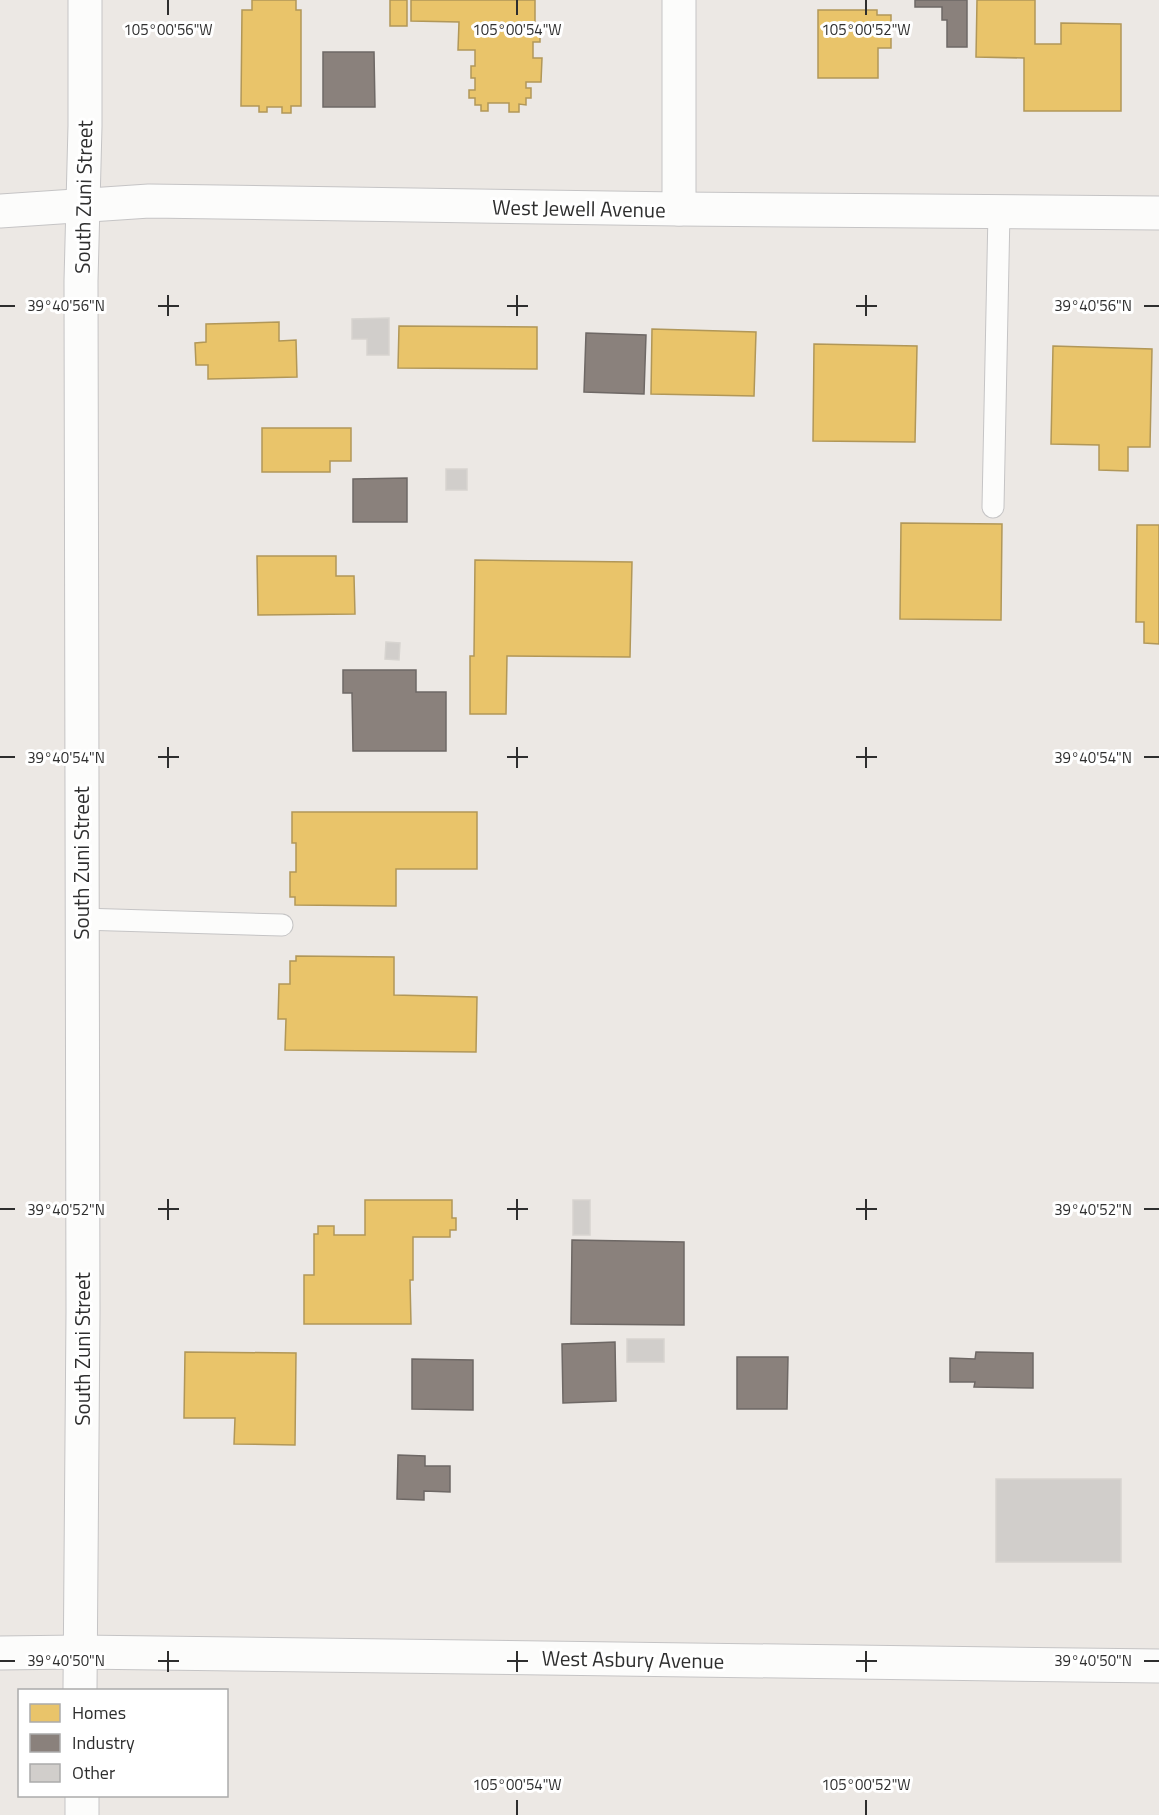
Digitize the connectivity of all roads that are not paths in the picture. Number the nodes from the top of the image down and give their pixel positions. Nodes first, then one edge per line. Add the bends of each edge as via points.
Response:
1 (85, 0) edge
2 (679, 0) edge
3 (84, 205) junction
4 (680, 209) junction
5 (0, 211) edge
6 (999, 212) junction
7 (1159, 213) edge
8 (993, 507) dead end
9 (81, 919) junction
10 (282, 925) dead end
11 (79, 1652) junction
12 (0, 1653) edge
13 (1159, 1666) edge
14 (80, 1689) edge
15 (82, 1797) edge
16 (82, 1815) edge

1 - 3 street, South Zuni Street
2 - 4 street
3 - 4 street, West Jewell Avenue via 149,201
3 - 5 street, West Jewell Avenue
3 - 9 street, South Zuni Street
4 - 6 street, West Jewell Avenue
6 - 7 street, West Jewell Avenue
6 - 8 lane
9 - 10 lane
9 - 11 street, South Zuni Street
11 - 12 street, West Asbury Avenue
11 - 13 street, West Asbury Avenue
11 - 14 street, South Zuni Street
15 - 16 street

